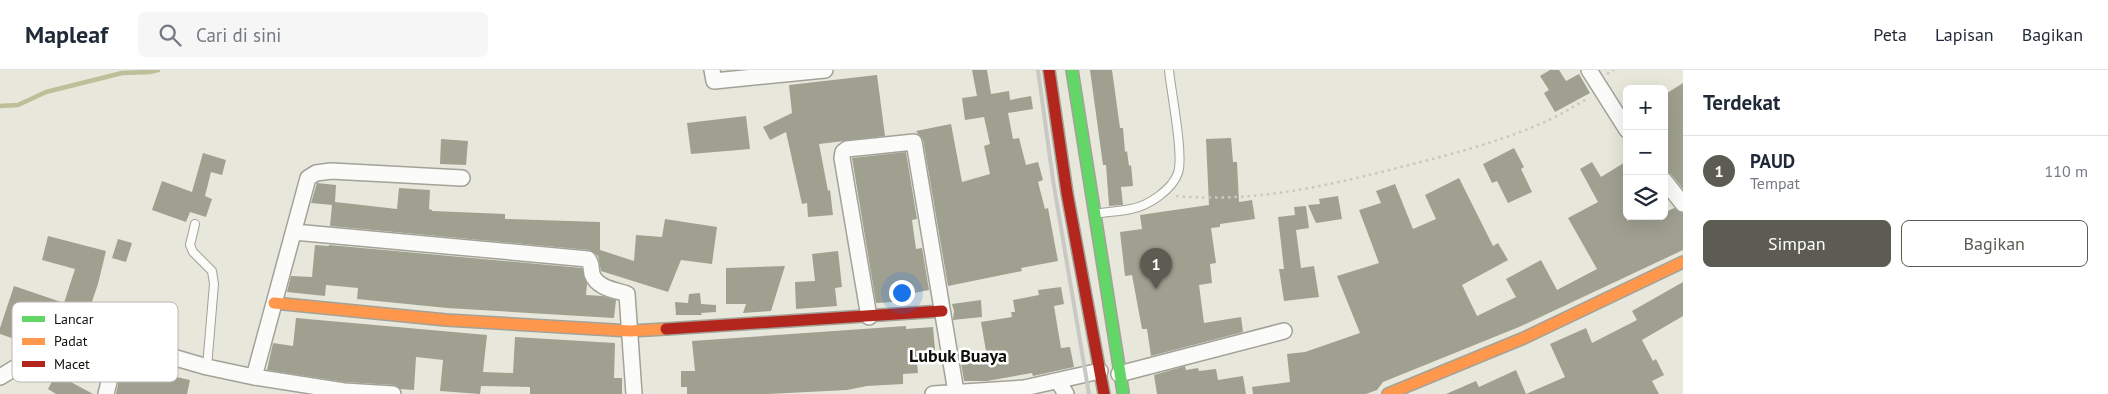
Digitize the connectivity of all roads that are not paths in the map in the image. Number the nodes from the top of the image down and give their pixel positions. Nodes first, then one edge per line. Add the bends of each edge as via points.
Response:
1 (712, 70) edge
2 (825, 70) edge
3 (1050, 70) edge
4 (1072, 70) edge
5 (1168, 70) edge
6 (1589, 70) edge
7 (1623, 124) edge
8 (462, 178) dead end
9 (1668, 185) edge
10 (1683, 204) edge
11 (1096, 214) junction
12 (195, 224) dead end
13 (294, 232) junction
14 (1683, 262) edge
15 (274, 303) junction
16 (942, 311) junction
17 (869, 317) junction
18 (630, 331) junction
19 (1284, 331) dead end
20 (178, 359) edge
21 (207, 367) junction
22 (12, 370) edge
23 (1100, 371) junction
24 (1119, 374) junction
25 (254, 376) junction
26 (0, 377) edge
27 (1058, 381) junction
28 (343, 392) edge
29 (956, 392) junction
30 (393, 394) edge
31 (634, 394) edge
32 (933, 394) edge
33 (1066, 394) edge
34 (1104, 394) edge
35 (1123, 394) edge
36 (1388, 394) edge

1 - 2 street via 714,81
3 - 23 main road via 1067,193
4 - 11 main road
5 - 11 lane via 1180,156 1178,172 1172,184 1143,205
6 - 7 street
8 - 13 street via 331,171 316,173 305,184
9 - 10 street
11 - 24 main road
12 - 21 lane via 190,245 212,271 214,284
13 - 15 street
13 - 18 street via 588,259 601,286 627,294
14 - 36 main road via 1524,338
15 - 18 main road via 446,320
15 - 25 street
16 - 17 main road
16 - 17 street via 914,142 846,149 843,152
16 - 29 street
17 - 18 main road
18 - 31 street
19 - 24 street
20 - 21 street
21 - 25 street
22 - 26 street
23 - 27 street
23 - 34 main road
24 - 35 main road
25 - 28 street
27 - 29 street via 1024,388
27 - 33 street
28 - 30 street
29 - 32 street

